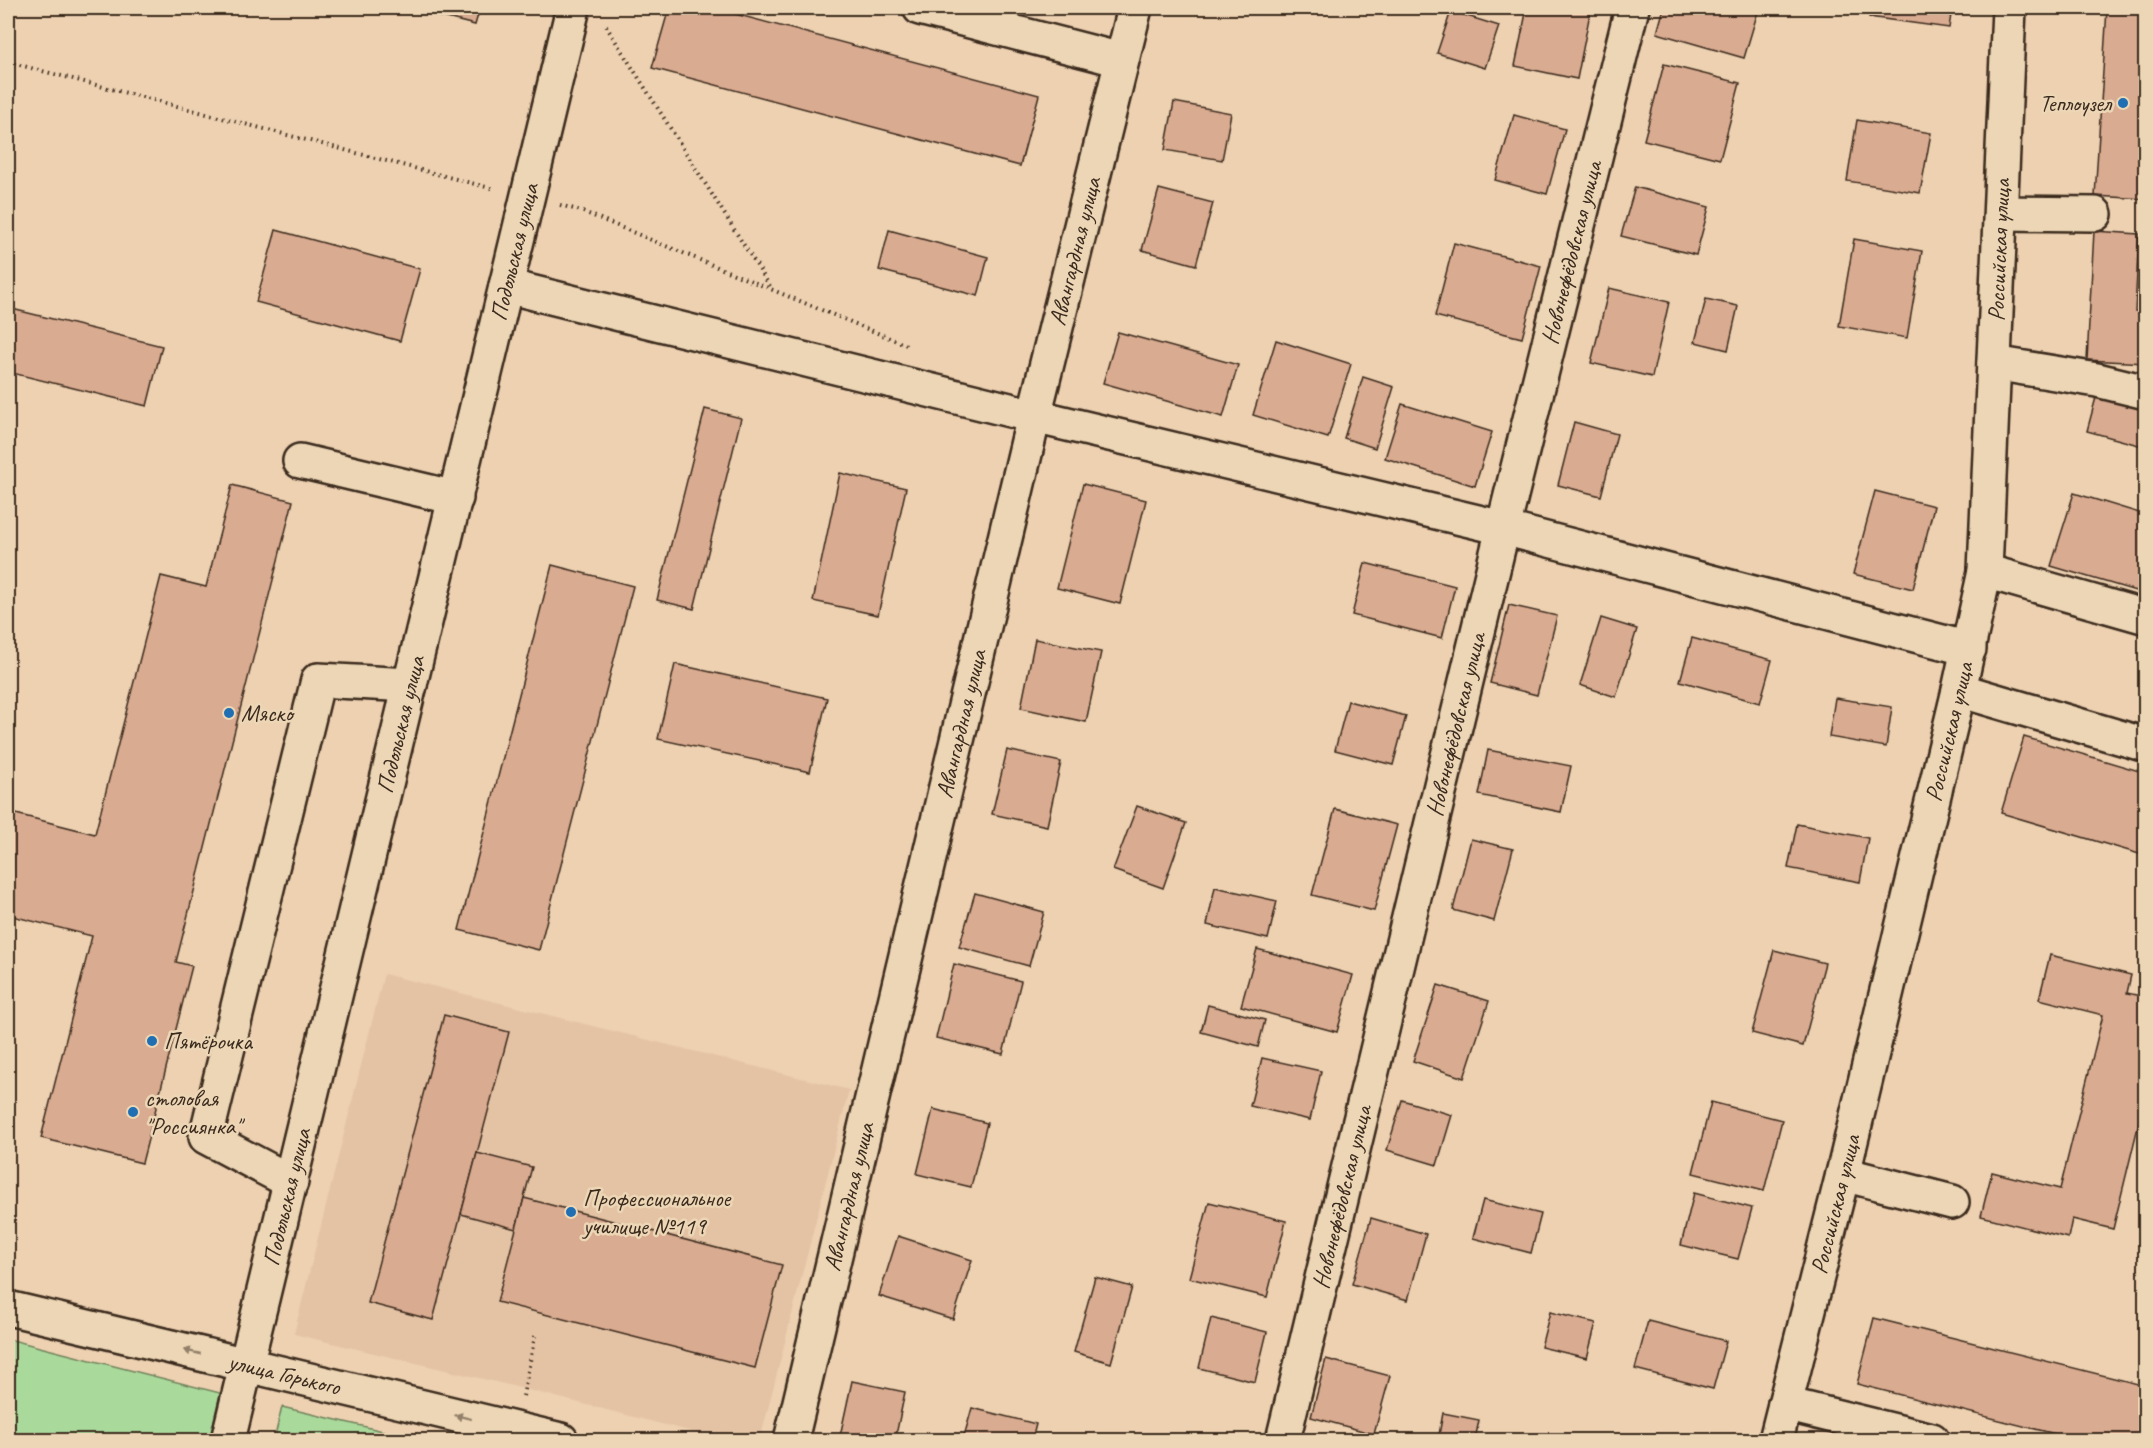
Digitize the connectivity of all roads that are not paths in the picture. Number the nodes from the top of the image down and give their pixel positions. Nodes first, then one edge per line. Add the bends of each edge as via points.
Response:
1 (920, 8) edge
2 (1135, 8) edge
3 (1632, 8) edge
4 (2010, 8) edge
5 (587, 13) edge
6 (1121, 60) junction
7 (2001, 213) junction
8 (2095, 214) dead end
9 (506, 286) junction
10 (1994, 363) junction
11 (2145, 392) edge
12 (1034, 416) junction
13 (300, 461) dead end
14 (456, 498) junction
15 (1503, 528) junction
16 (1985, 571) junction
17 (2145, 617) edge
18 (1969, 650) junction
19 (410, 685) junction
20 (1959, 690) junction
21 (2145, 746) edge
22 (1843, 1174) junction
23 (291, 1182) junction
24 (1952, 1202) dead end
25 (8, 1308) edge
26 (246, 1364) junction
27 (1785, 1404) junction
28 (228, 1440) edge
29 (561, 1440) edge
30 (791, 1440) edge
31 (1283, 1440) edge
32 (1776, 1440) edge
33 (1932, 1440) edge

1 - 6 street
2 - 6 street, Авангардная улица
3 - 15 street, Новонефёдовская улица
4 - 7 street, Российская улица
5 - 9 street, Подольская улица
6 - 12 street, Авангардная улица
7 - 8 street
7 - 10 street, Российская улица
9 - 12 street
9 - 14 street, Подольская улица
10 - 11 street
10 - 16 street, Российская улица
12 - 15 street
12 - 30 street, Авангардная улица
13 - 14 street
14 - 19 street, Подольская улица
15 - 18 street
15 - 31 street, Новонефёдовская улица
16 - 17 street
16 - 18 street, Российская улица
18 - 20 street, Российская улица
19 - 23 street, Подольская улица
19 - 23 street via 318,680 206,1137
20 - 21 street
20 - 22 street, Российская улица
22 - 24 street
22 - 27 street, Российская улица
23 - 26 street, Подольская улица
26 -> 25 street, улица Горького
26 - 28 street, Подольская улица
29 -> 26 street, улица Горького
27 - 32 street, Российская улица
27 - 33 street

